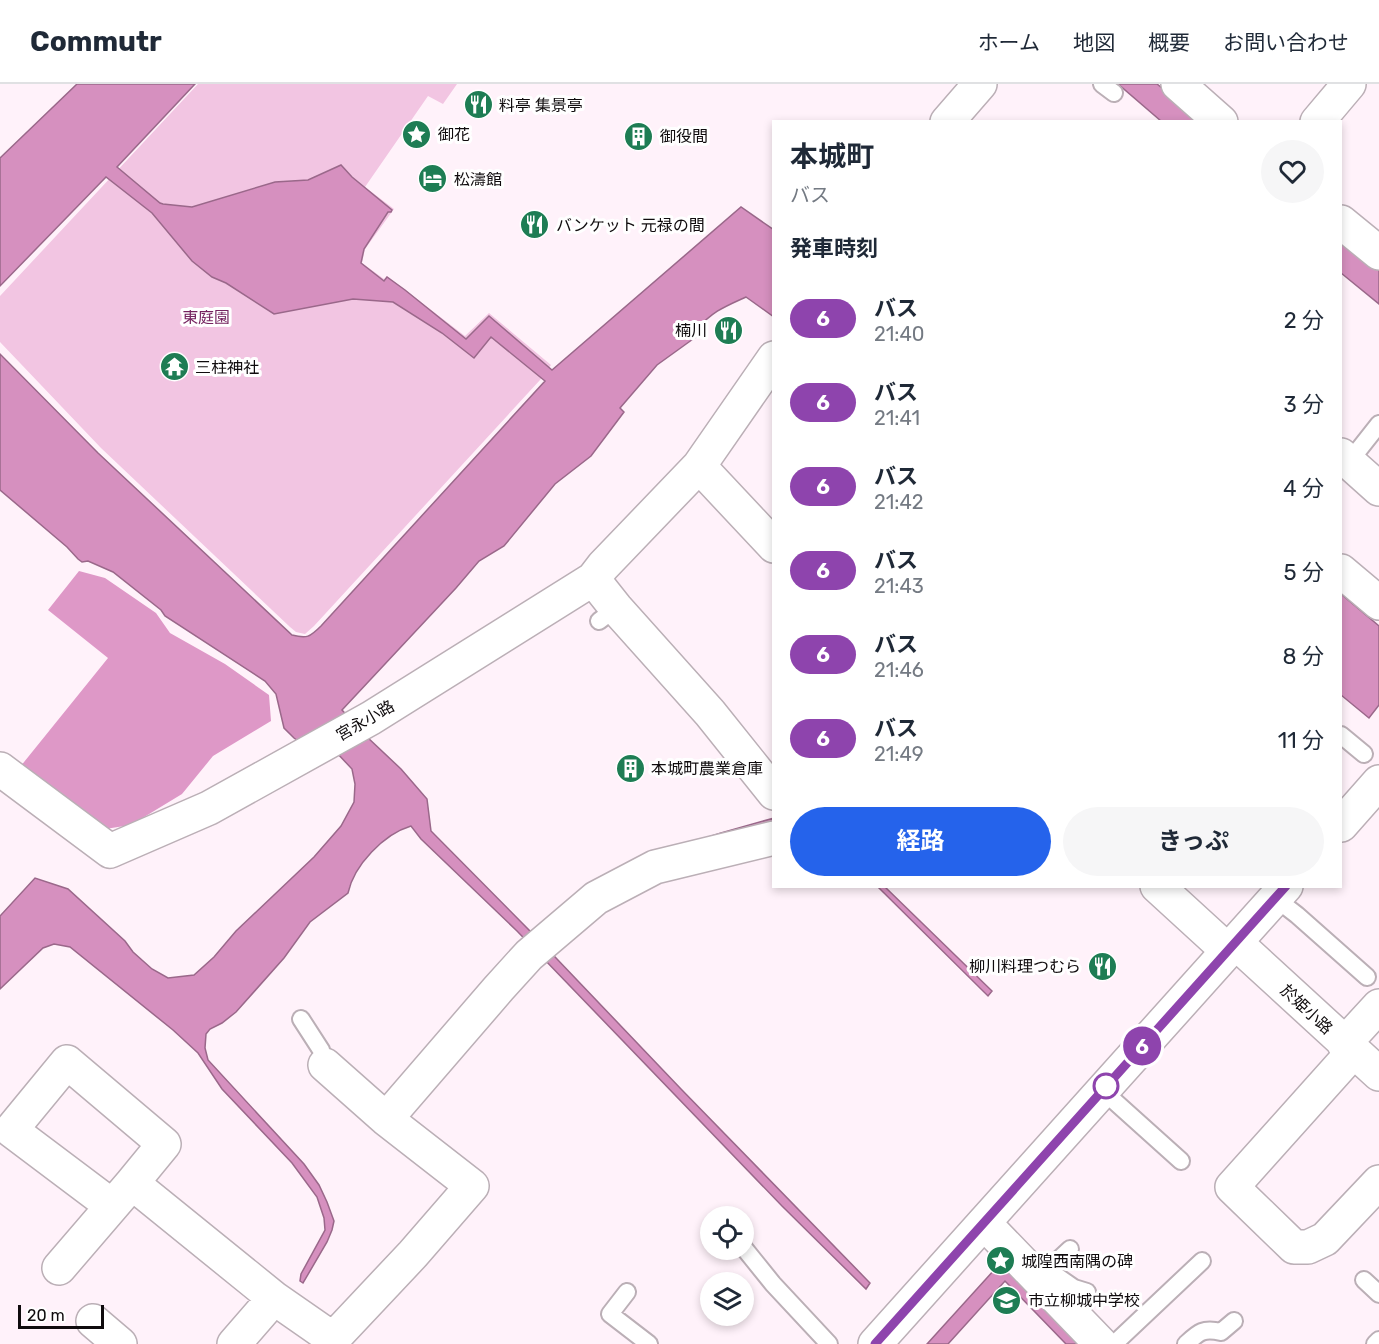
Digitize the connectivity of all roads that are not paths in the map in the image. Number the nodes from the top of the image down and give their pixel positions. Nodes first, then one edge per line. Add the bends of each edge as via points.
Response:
1 (980, 84) edge
2 (1178, 84) edge
3 (1349, 84) edge
4 (949, 120) edge
5 (1219, 120) edge
6 (1319, 120) edge
7 (1342, 223) edge
8 (1379, 253) edge
9 (772, 361) edge
10 (1379, 424) edge
11 (1345, 459) edge
12 (699, 466) junction
13 (1379, 489) edge
14 (772, 544) edge
15 (1342, 571) edge
16 (593, 579) junction
17 (1379, 603) edge
18 (1342, 736) edge
19 (1364, 754) dead end
20 (0, 769) edge
21 (1379, 782) edge
22 (772, 790) edge
23 (1342, 824) edge
24 (772, 838) edge
25 (1160, 888) edge
26 (1280, 892) edge
27 (1232, 946) junction
28 (1373, 992) edge
29 (301, 1019) dead end
30 (1349, 1048) junction
31 (325, 1065) joint
32 (1379, 1074) edge
33 (1102, 1090) junction
34 (386, 1119) junction
35 (1181, 1161) dead end
36 (1374, 1197) edge
37 (984, 1223) junction
38 (1070, 1249) dead end
39 (754, 1260) edge
40 (1202, 1261) dead end
41 (59, 1268) dead end
42 (1043, 1274) junction
43 (1364, 1280) dead end
44 (627, 1292) dead end
45 (1087, 1292) dead end
46 (1379, 1294) edge
47 (274, 1298) junction
48 (93, 1321) dead end
49 (1234, 1321) dead end
50 (1379, 1340) edge
51 (335, 1342) edge
52 (120, 1344) edge
53 (234, 1344) edge
54 (649, 1344) edge
55 (830, 1344) edge
56 (875, 1344) edge
57 (1101, 1344) edge
58 (1114, 1344) edge
59 (1186, 1344) edge
60 (1375, 1344) edge

1 - 4 street
2 - 5 street
3 - 6 street
7 - 8 street
9 - 12 street, 宮永小路
10 - 11 lane
11 - 13 street
12 - 14 street
12 - 16 street, 宮永小路
15 - 17 street
16 - 20 street, 宮永小路 via 371,718 209,808 110,851
16 - 22 street via 608,615 710,713
18 - 19 lane
21 - 23 street
24 - 34 street via 655,867 596,898 529,955
25 - 27 street, 於姫小路
26 - 27 street
26 - 28 lane via 1297,915
27 - 30 street, 於姫小路
27 - 33 street
28 - 30 street
29 - 31 lane via 321,1050
30 - 32 street, 於姫小路
30 - 36 street via 1232,1186 1294,1247 1308,1247 1325,1239
31 - 34 street
33 - 35 lane
33 - 37 street
34 - 51 street via 472,1186
37 - 42 street
37 - 56 street
38 - 42 lane
39 - 55 lane
40 - 58 lane
41 - 47 street via 122,1195
42 - 45 lane
42 - 57 street
43 - 46 lane
44 - 54 lane via 610,1314
47 - 51 street
47 - 53 street
48 - 52 street
49 - 59 lane via 1221,1332 1200,1331
50 - 60 lane

